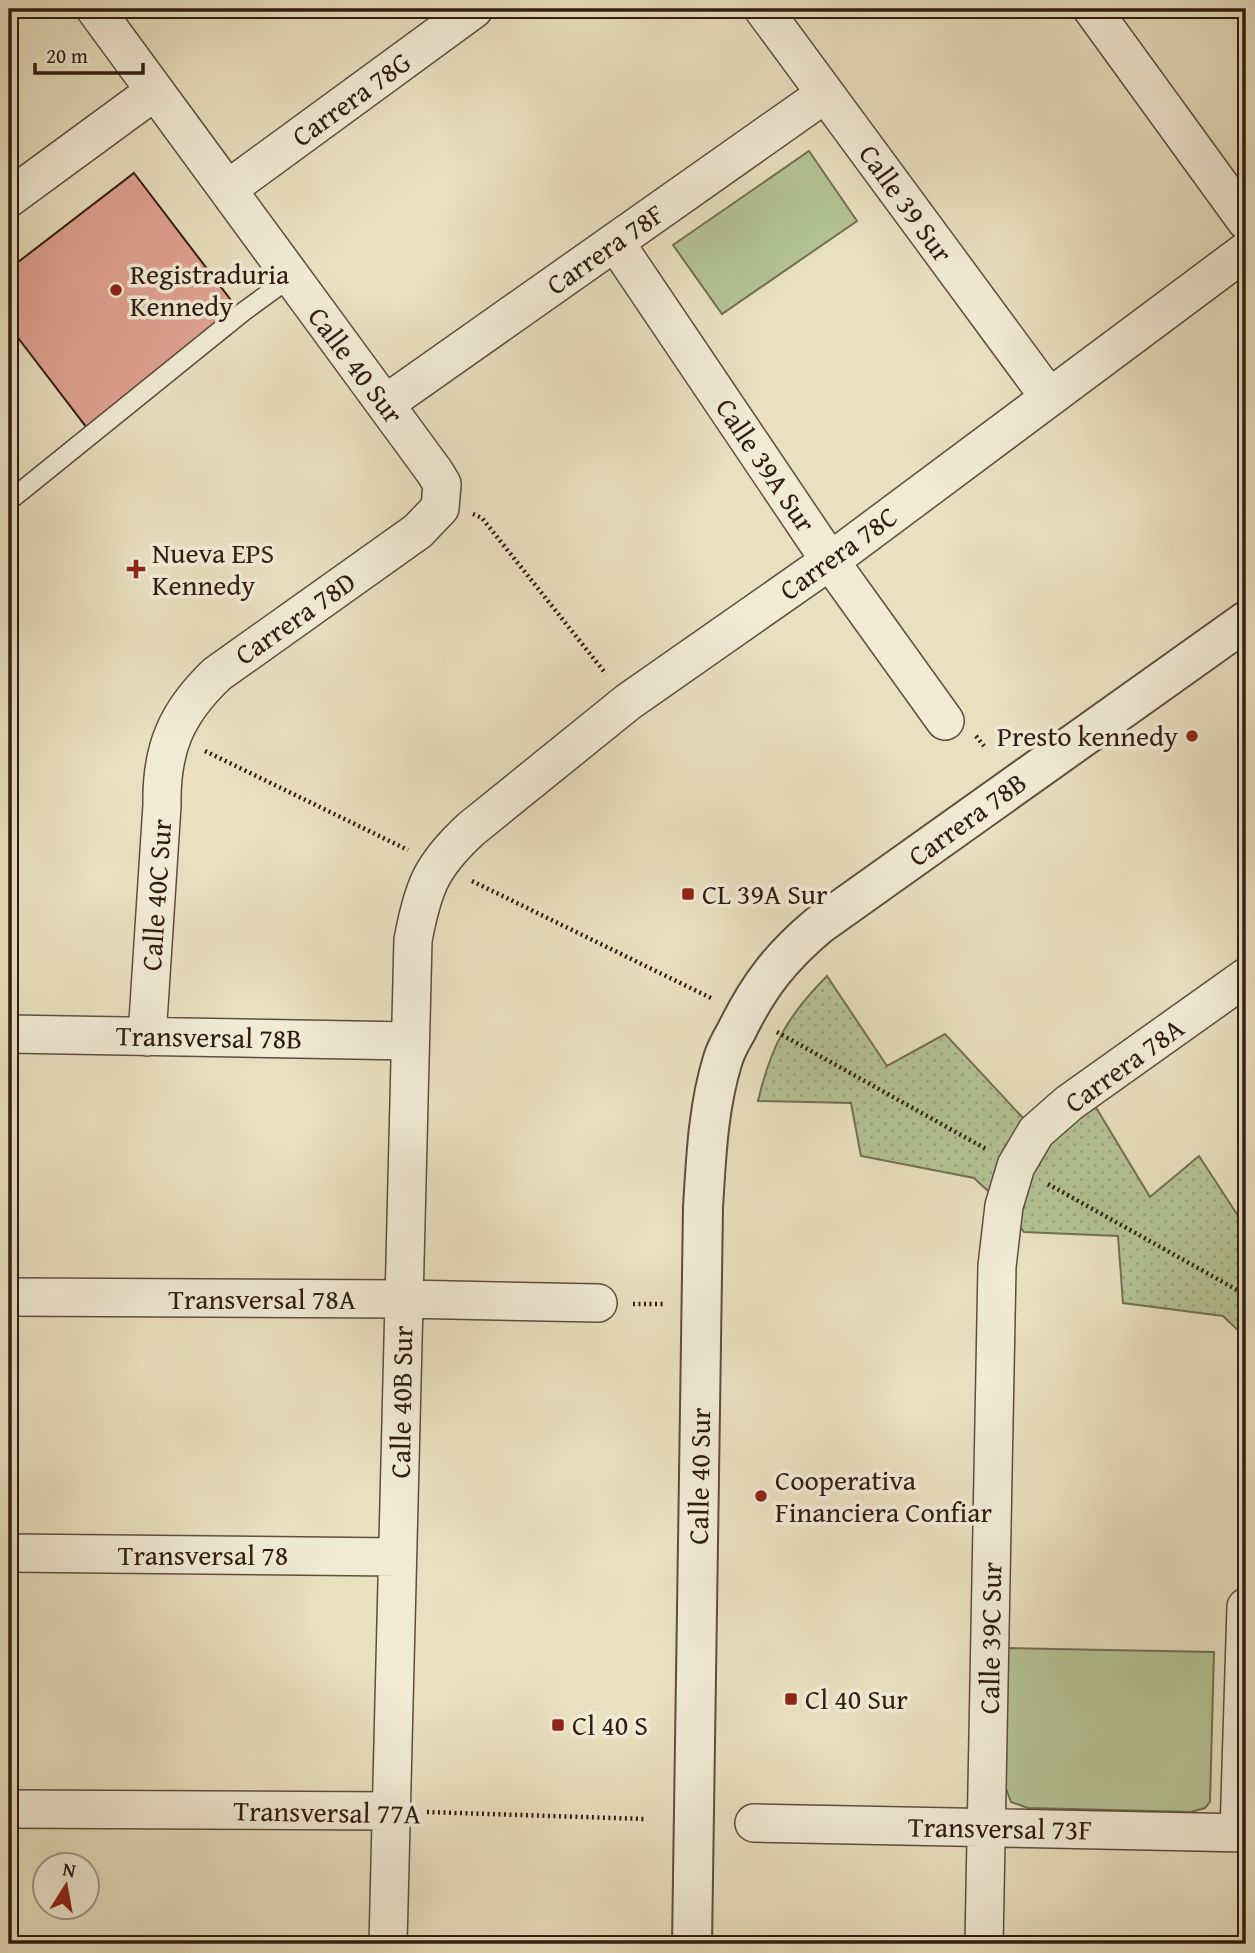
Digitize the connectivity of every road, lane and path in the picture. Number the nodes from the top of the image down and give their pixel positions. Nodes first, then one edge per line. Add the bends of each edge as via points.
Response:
1 (95, 9) edge
2 (474, 9) edge
3 (763, 9) edge
4 (1092, 9) edge
5 (155, 92) junction
6 (825, 94) junction
7 (228, 189) junction
8 (9, 198) edge
9 (1246, 221) edge
10 (615, 242) junction
11 (1246, 251) edge
12 (291, 277) junction
13 (1049, 397) junction
14 (385, 404) junction
15 (441, 500) junction
16 (9, 501) edge
17 (830, 561) junction
18 (1246, 621) edge
19 (628, 702) junction
20 (945, 720) dead end
21 (166, 753) joint
22 (438, 864) joint
23 (1246, 977) edge
24 (745, 1014) joint
25 (12, 1035) edge
26 (147, 1037) junction
27 (410, 1041) junction
28 (1016, 1166) joint
29 (9, 1244) edge
30 (9, 1297) edge
31 (404, 1299) junction
32 (598, 1303) dead end
33 (9, 1553) edge
34 (397, 1557) junction
35 (1246, 1607) edge
36 (9, 1809) edge
37 (391, 1811) junction
38 (645, 1819) dead end
39 (754, 1822) dead end
40 (986, 1828) junction
41 (1243, 1833) edge
42 (388, 1944) edge
43 (692, 1944) edge
44 (984, 1944) edge

1 - 5 street, Calle 40 Sur
2 - 7 street, Carrera 78G
3 - 6 street, Calle 39 Sur
4 - 9 street
5 - 7 street, Calle 40 Sur
5 - 8 street
6 - 10 street, Carrera 78F
6 - 13 street, Calle 39 Sur
7 - 12 street, Calle 40 Sur
10 - 14 street, Carrera 78F
10 - 17 street, Calle 39A Sur
11 - 13 street, Carrera 78C
12 - 14 street, Calle 40 Sur
12 - 16 lane
13 - 17 street, Carrera 78C
14 - 15 street, Calle 40 Sur via 435,471 442,484
15 - 19 path via 482,518
15 - 21 street, Carrera 78D via 440,508 418,531 217,674 182,714
17 - 19 street, Carrera 78C
17 - 20 street, Calle 39A Sur
18 - 24 street, Carrera 78B via 819,925 775,965
19 - 22 street, Carrera 78C via 471,829
21 - 26 street, Calle 40C Sur
22 - 27 street, Calle 40B Sur via 420,902 413,940
23 - 28 street, Carrera 78A via 1069,1103 1036,1132
24 - 43 street, Calle 40 Sur via 723,1057 706,1160
25 - 26 street, Transversal 78B
25 - 29 path
26 - 27 street, Transversal 78B
27 - 31 street, Calle 40B Sur
28 - 40 street, Calle 39C Sur via 1004,1206 997,1266
30 - 31 street, Transversal 78A
31 - 32 street, Transversal 78A
31 - 34 street, Calle 40B Sur
33 - 34 street, Transversal 78
34 - 37 street, Calle 40B Sur
35 - 41 street
36 - 37 street, Transversal 77A
37 - 38 path, Transversal 77A
37 - 42 street, Calle 40B Sur
39 - 40 street, Transversal 73F
40 - 41 street, Transversal 73F
40 - 44 street, Calle 39C Sur

